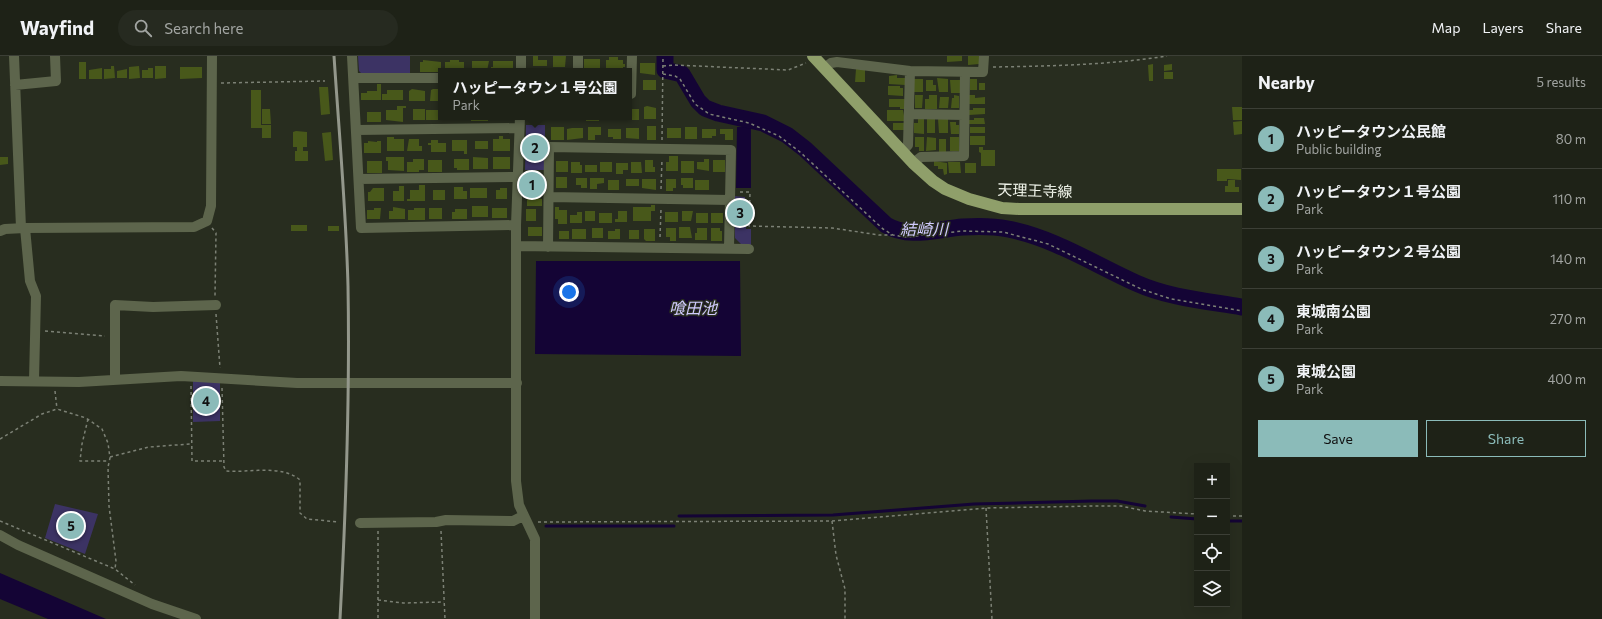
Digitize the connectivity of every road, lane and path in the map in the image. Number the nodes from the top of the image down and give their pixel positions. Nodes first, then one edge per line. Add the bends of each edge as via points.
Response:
1 (14, 56) edge
2 (55, 56) edge
3 (212, 56) edge
4 (352, 56) edge
5 (522, 56) edge
6 (578, 56) edge
7 (632, 56) edge
8 (984, 56) edge
9 (1167, 56) edge
10 (814, 57) edge
11 (663, 66) dead end
12 (984, 67) junction
13 (521, 68) edge
14 (578, 68) edge
15 (632, 68) edge
16 (824, 68) junction
17 (910, 71) junction
18 (965, 72) junction
19 (663, 74) dead end
20 (354, 78) junction
21 (438, 78) edge
22 (325, 81) dead end
23 (212, 83) junction
24 (15, 85) junction
25 (910, 114) junction
26 (964, 115) junction
27 (520, 120) edge
28 (519, 128) junction
29 (357, 130) junction
30 (902, 152) junction
31 (913, 163) junction
32 (518, 177) junction
33 (359, 179) junction
34 (730, 195) junction
35 (549, 197) junction
36 (1242, 209) edge
37 (207, 221) junction
38 (516, 225) junction
39 (23, 228) junction
40 (0, 231) edge
41 (893, 235) junction
42 (516, 246) junction
43 (548, 247) junction
44 (729, 248) junction
45 (749, 249) dead end
46 (216, 305) junction
47 (1242, 311) edge
48 (36, 330) junction
49 (115, 337) junction
50 (191, 377) junction
51 (221, 378) junction
52 (115, 379) junction
53 (34, 380) junction
54 (0, 381) edge
55 (55, 382) junction
56 (518, 383) junction
57 (57, 409) junction
58 (88, 419) junction
59 (0, 439) edge
60 (190, 444) junction
61 (110, 457) junction
62 (109, 461) junction
63 (224, 462) junction
64 (986, 508) junction
65 (1194, 514) edge
66 (523, 516) junction
67 (1230, 516) edge
68 (1242, 516) edge
69 (441, 521) junction
70 (832, 521) junction
71 (0, 522) edge
72 (339, 522) dead end
73 (360, 523) dead end
74 (379, 523) junction
75 (529, 526) junction
76 (0, 535) edge
77 (378, 600) junction
78 (444, 602) junction
79 (196, 619) edge
80 (378, 619) edge
81 (445, 619) edge
82 (535, 619) edge
83 (845, 619) edge
84 (992, 619) edge

1 - 24 street
2 - 24 street via 56,81
3 - 23 street
4 - 20 street
5 - 13 street
6 - 14 street
7 - 15 street
8 - 12 street
9 - 12 path via 1122,63
10 - 11 path via 788,70
10 - 16 main road, 天理王寺線
12 - 18 street via 983,72
16 - 17 street via 837,62
16 - 30 main road, 天理王寺線
17 - 18 street
17 - 25 street
18 - 26 street
19 - 41 path via 680,79 695,104 709,114 749,122 779,136 800,152 883,229
20 - 21 street
20 - 29 street
22 - 23 path
23 - 37 street via 211,206
24 - 39 street
25 - 26 street
25 - 30 street via 908,145
26 - 31 street via 964,156 921,157
27 - 28 street
28 - 29 street
28 - 32 street
29 - 33 street
30 - 31 main road, 天理王寺線
31 - 36 main road, 天理王寺線 via 945,189 1002,208
32 - 33 street
32 - 38 street
33 - 38 street via 361,228
34 - 35 street
34 - 35 street via 730,150 549,147
34 - 41 path via 750,192 749,226 832,228
34 - 44 street
35 - 43 street
37 - 39 street via 194,227
37 - 46 path via 216,233
38 - 42 street
39 - 40 street
39 - 48 street via 30,281 36,296
41 - 47 path via 906,237 963,231 1003,232 1048,244 1141,289 1171,299
42 - 43 street
42 - 56 street
43 - 44 street
44 - 45 street
46 - 49 street via 115,305
46 - 51 path
48 - 49 path
48 - 53 street
49 - 52 street
50 - 51 street
50 - 52 street
50 - 60 path
51 - 56 street via 297,383
51 - 63 path
52 - 55 street
53 - 54 street
53 - 55 street
55 - 57 path
56 - 66 street via 516,481
57 - 58 path
57 - 59 path via 42,414
58 - 61 path via 102,429
58 - 62 path via 80,461
60 - 61 path via 149,447
60 - 63 path via 192,462
61 - 62 path
62 - 71 path via 109,506 115,569
63 - 72 path via 226,471 294,474 300,480 300,513 307,519
64 - 65 path via 1121,506 1145,512
64 - 70 path
64 - 84 path
66 - 69 street via 513,521
66 - 75 street
67 - 68 path
69 - 74 street
69 - 78 path
70 - 75 path via 543,522
70 - 83 path via 836,555 845,588
73 - 74 street
74 - 77 path
75 - 82 street via 535,539 536,551
76 - 79 street via 152,604
77 - 78 path via 403,603
77 - 80 path
78 - 81 path

